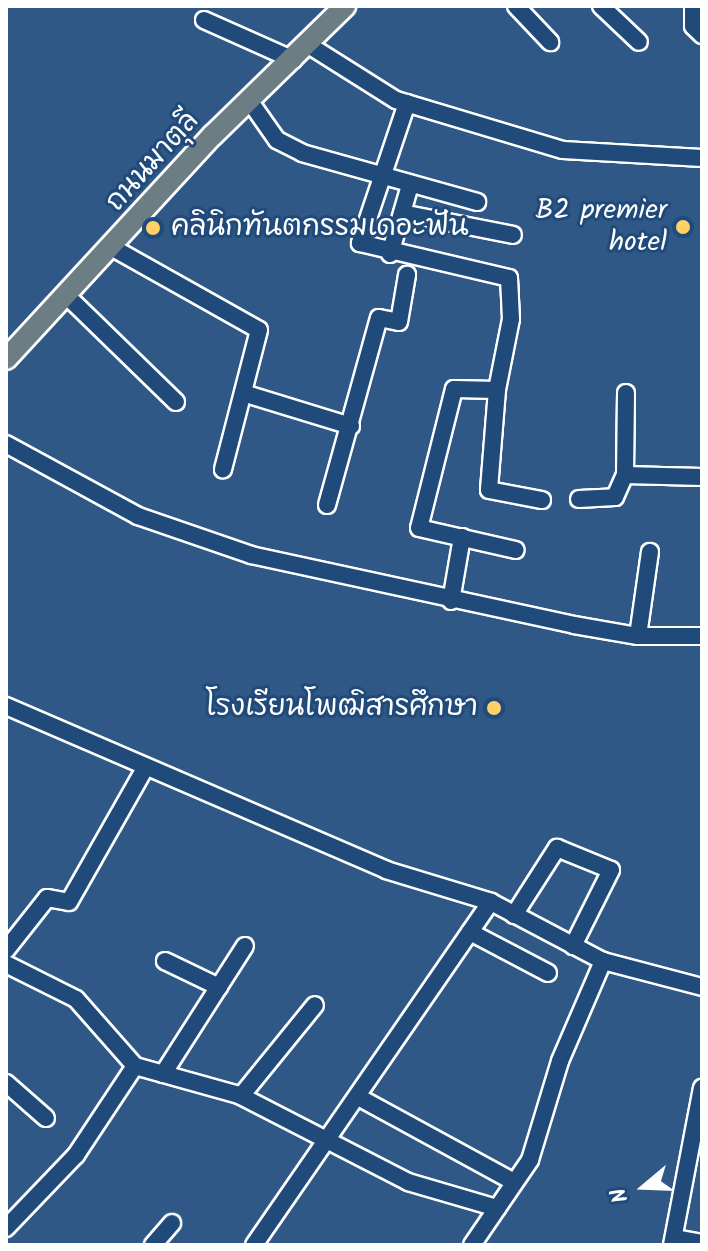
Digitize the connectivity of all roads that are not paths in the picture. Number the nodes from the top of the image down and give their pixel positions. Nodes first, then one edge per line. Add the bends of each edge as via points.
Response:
1 (345, 6) edge
2 (516, 6) edge
3 (601, 6) edge
4 (693, 6) edge
5 (204, 20) dead end
6 (702, 35) edge
7 (550, 42) dead end
8 (639, 42) dead end
9 (307, 44) junction
10 (294, 60) junction
11 (251, 103) junction
12 (407, 103) junction
13 (702, 158) edge
14 (382, 178) junction
15 (410, 185) junction
16 (477, 202) dead end
17 (402, 213) junction
18 (513, 235) dead end
19 (113, 248) junction
20 (390, 254) junction
21 (407, 275) dead end
22 (67, 296) junction
23 (6, 359) edge
24 (497, 390) junction
25 (243, 393) junction
26 (626, 393) dead end
27 (176, 402) dead end
28 (351, 426) junction
29 (6, 444) edge
30 (223, 469) dead end
31 (625, 475) junction
32 (702, 477) edge
33 (579, 499) dead end
34 (542, 500) dead end
35 (327, 505) dead end
36 (462, 537) junction
37 (516, 550) dead end
38 (650, 552) dead end
39 (451, 601) junction
40 (638, 636) junction
41 (702, 636) edge
42 (6, 706) edge
43 (144, 770) junction
44 (491, 902) junction
45 (514, 915) junction
46 (470, 932) junction
47 (245, 946) dead end
48 (573, 946) junction
49 (6, 950) edge
50 (165, 961) dead end
51 (603, 961) junction
52 (6, 964) edge
53 (548, 973) dead end
54 (219, 987) junction
55 (702, 987) edge
56 (315, 1005) dead end
57 (135, 1066) junction
58 (163, 1074) junction
59 (6, 1083) edge
60 (702, 1088) edge
61 (241, 1096) junction
62 (360, 1098) junction
63 (46, 1118) dead end
64 (332, 1139) junction
65 (694, 1162) edge
66 (514, 1182) junction
67 (497, 1208) junction
68 (172, 1223) dead end
69 (6, 1228) edge
70 (673, 1242) edge
71 (702, 1243) edge
72 (258, 1244) edge
73 (153, 1245) edge
74 (472, 1245) edge

1 - 9 main road, ถนนมาตุลี
2 - 7 street
3 - 8 street
4 - 6 street via 693,26
5 - 10 street
9 - 10 main road, ถนนมาตุลี
9 - 12 street
10 - 11 main road, ถนนมาตุลี
11 - 14 street via 277,140
11 - 19 main road, ถนนมาตุลี via 213,135
12 - 13 street via 563,150
12 - 14 street
14 - 15 street
14 - 20 street via 360,241
15 - 16 street
15 - 17 street
17 - 18 street
17 - 20 street
19 - 22 main road, ถนนมาตุลี
19 - 25 street via 256,325 259,333
20 - 24 street via 509,278 511,319
21 - 28 street via 399,322 379,318
22 - 23 main road, ถนนมาตุลี
22 - 27 street
24 - 34 street via 489,490
24 - 36 street via 454,389 432,465 419,528
25 - 28 street
25 - 30 street
26 - 31 street
28 - 35 street
29 - 39 street via 138,516 251,555
31 - 32 street
31 - 33 street via 615,497
36 - 37 street
36 - 39 street
38 - 40 street
39 - 40 street
40 - 41 street
42 - 43 street
43 - 44 street via 386,870
43 - 49 street via 69,902 47,898
44 - 45 street
44 - 46 street
45 - 48 street
45 - 48 street via 559,847 611,870
46 - 53 street
46 - 62 street
47 - 54 street
48 - 51 street
50 - 54 street
51 - 55 street
51 - 66 street via 560,1061 530,1160
52 - 57 street via 76,999
54 - 58 street
56 - 61 street
57 - 58 street
57 - 69 street via 76,1155
58 - 61 street
59 - 63 street
60 - 65 street
61 - 64 street
62 - 64 street
62 - 66 street
64 - 67 street via 408,1182
64 - 72 street
65 - 70 street
66 - 67 street
67 - 74 street
68 - 73 street
70 - 71 street

